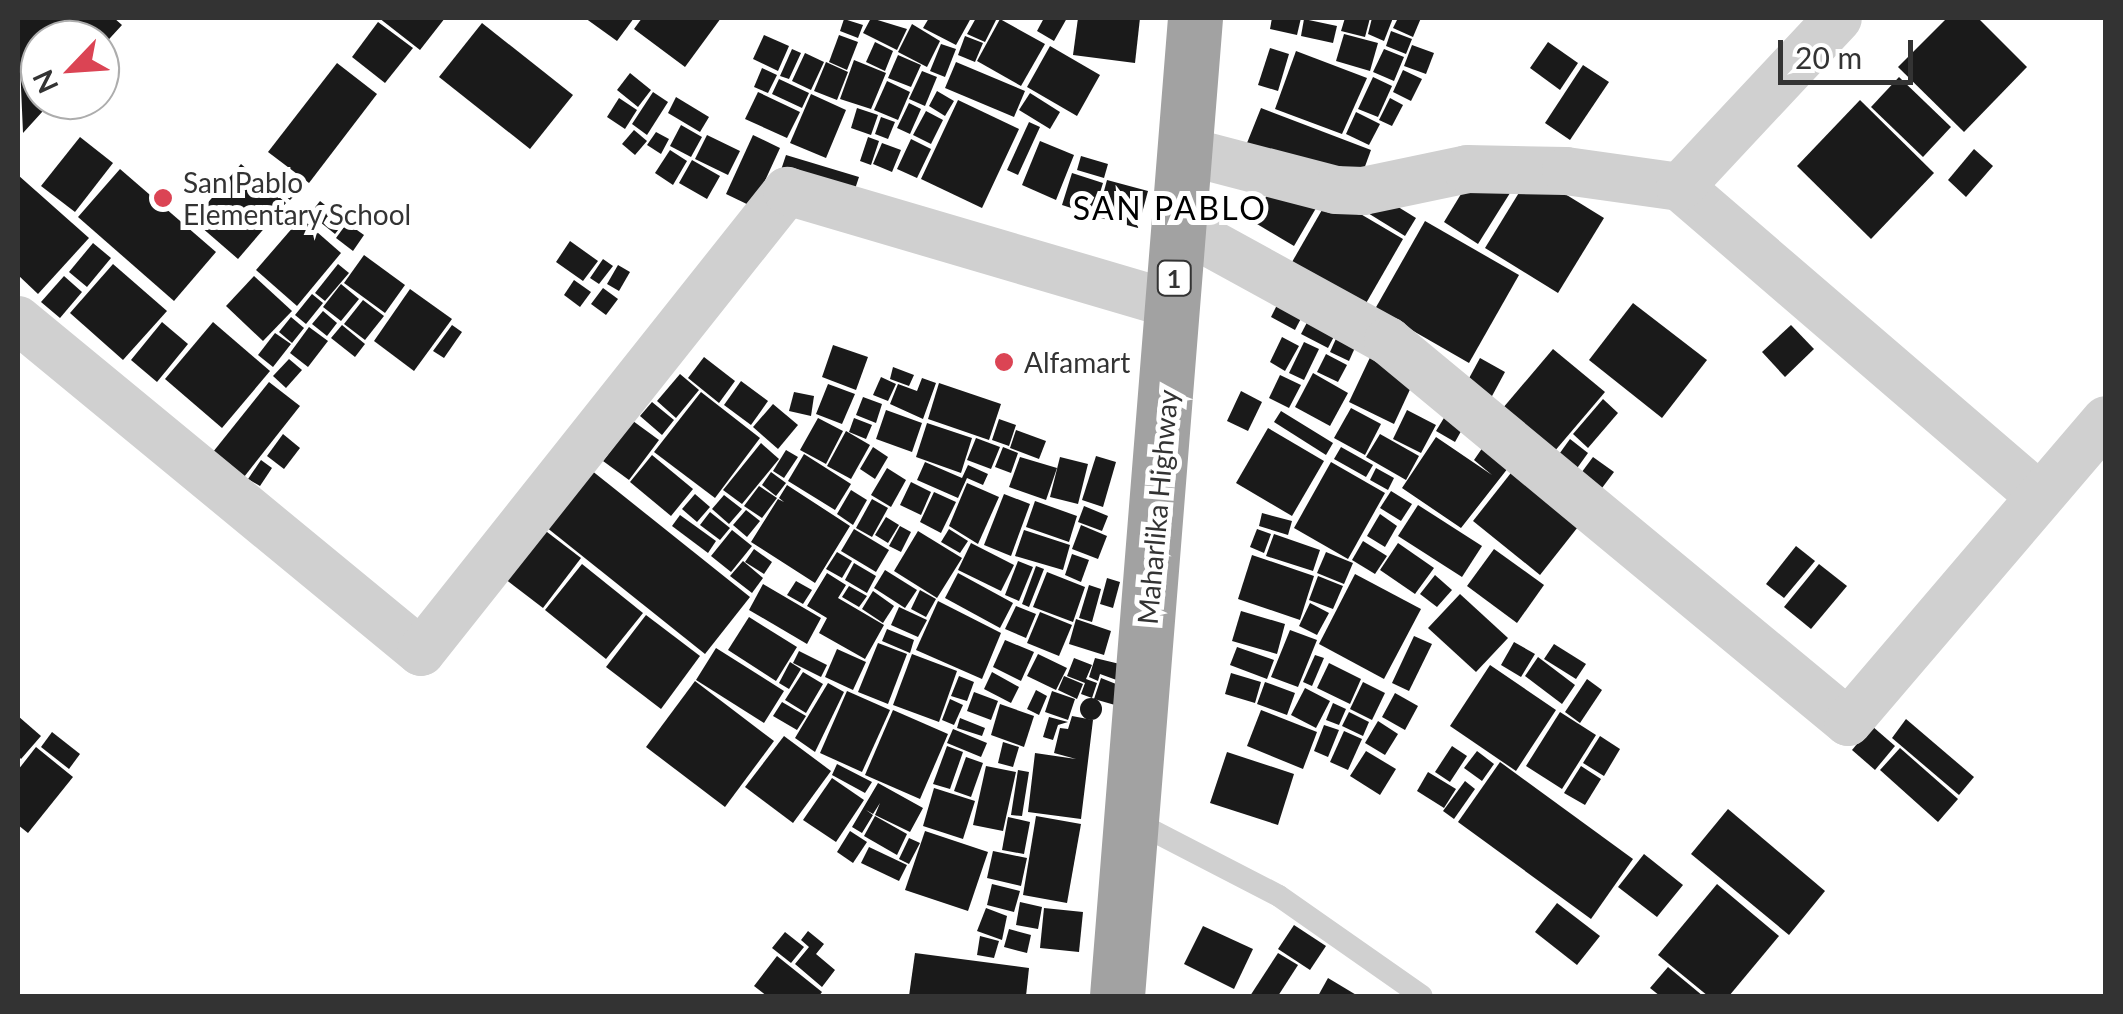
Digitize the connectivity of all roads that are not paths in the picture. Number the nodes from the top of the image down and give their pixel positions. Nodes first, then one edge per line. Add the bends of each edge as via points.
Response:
1 (1195, 18) edge
2 (1838, 18) edge
3 (1182, 150) junction
4 (1680, 187) junction
5 (1177, 225) junction
6 (1172, 304) junction
7 (18, 320) edge
8 (2106, 420) edge
9 (2038, 495) junction
10 (1132, 820) junction
11 (1117, 996) edge
12 (1422, 996) edge

1 - 3 highway, Maharlika Highway / 1
2 - 4 street
3 - 4 street via 1336,190 1363,192 1466,169 1566,171
3 - 5 highway, Maharlika Highway / 1
4 - 9 street
5 - 6 highway, Maharlika Highway / 1
5 - 9 street via 1388,341 1848,722
6 - 7 street via 787,191 421,652
6 - 10 highway, Maharlika Highway / 1
8 - 9 street
10 - 11 highway, Maharlika Highway / 1
10 - 12 lane via 1279,896

